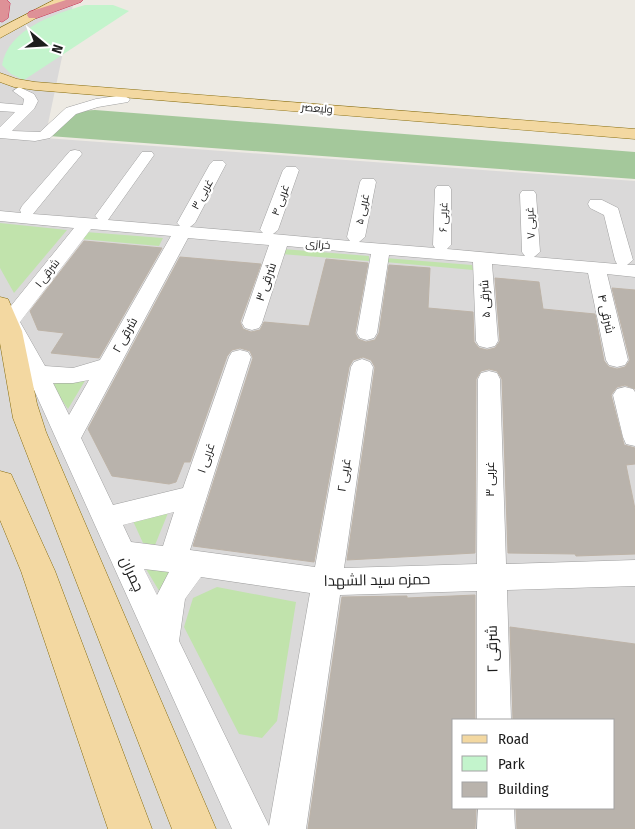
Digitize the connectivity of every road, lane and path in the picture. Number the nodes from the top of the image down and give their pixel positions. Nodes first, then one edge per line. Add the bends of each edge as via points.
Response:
1 (44, 0) edge
2 (63, 0) edge
3 (77, 0) edge
4 (0, 1) edge
5 (33, 15) junction
6 (1, 18) edge
7 (0, 34) edge
8 (0, 77) edge
9 (0, 90) edge
10 (19, 91) junction
11 (123, 99) junction
12 (0, 106) edge
13 (29, 124) edge
14 (635, 134) edge
15 (635, 140) edge
16 (75, 154) dead end
17 (147, 155) dead end
18 (218, 164) dead end
19 (291, 170) dead end
20 (368, 182) dead end
21 (444, 189) dead end
22 (528, 194) dead end
23 (596, 204) dead end
24 (0, 207) edge
25 (28, 210) junction
26 (0, 216) edge
27 (104, 216) junction
28 (86, 224) junction
29 (184, 228) junction
30 (274, 235) junction
31 (356, 237) junction
32 (436, 247) junction
33 (381, 249) junction
34 (531, 252) junction
35 (482, 258) junction
36 (631, 264) edge
37 (596, 268) junction
38 (4, 313) edge
39 (252, 323) dead end
40 (367, 333) dead end
41 (487, 341) dead end
42 (240, 358) dead end
43 (617, 360) dead end
44 (109, 365) junction
45 (362, 367) dead end
46 (37, 372) junction
47 (489, 379) dead end
48 (625, 395) dead end
49 (635, 437) edge
50 (68, 439) junction
51 (4, 497) edge
52 (192, 497) junction
53 (105, 518) junction
54 (122, 552) junction
55 (183, 562) junction
56 (635, 573) edge
57 (490, 578) junction
58 (326, 582) junction
59 (164, 644) junction
60 (494, 719) edge
61 (496, 809) edge
62 (130, 829) edge
63 (194, 829) edge
64 (251, 829) edge
65 (287, 829) edge
66 (496, 829) edge

1 - 6 main road
2 - 5 main road
3 - 5 highway
4 - 6 highway via 5,8
5 - 7 main road
8 - 14 main road, ولیعصر via 35,86
9 - 10 main road, ولیعصر
10 - 11 main road, ولیعصر
10 - 13 street via 31,101
11 - 13 street via 82,107
11 - 15 main road, ولیعصر
12 - 13 street
16 - 25 street
17 - 27 street
18 - 29 street, ۳ غربی
19 - 30 street, ۴ غربی
20 - 31 street, ۵ غربی
21 - 32 street, ۶ غربی
22 - 34 street, ۷ غربی
23 - 36 street via 612,212
24 - 25 street, خرازی
25 - 27 street, خرازی
26 - 28 street, خرازی
27 - 29 street, خرازی
28 - 29 street, خرازی
28 - 38 street, ۱ شرقی
29 - 30 street, خرازی
29 - 44 street, ۲ شرقی
30 - 31 street, خرازی
30 - 33 street, خرازی
30 - 39 street, ۳ شرقی
31 - 32 street, خرازی
32 - 33 street, خرازی
32 - 34 street, خرازی
32 - 35 street, خرازی
33 - 40 street
34 - 36 street, خرازی
35 - 37 street, خرازی
35 - 41 street, ۵ شرقی
36 - 37 street, خرازی
37 - 43 street, ۴ شرقی
38 - 46 street, چمران
38 - 63 main road via 27,417
42 - 52 street, ۱ غربی
44 - 46 street via 92,373 63,378
44 - 50 street, ۲ شرقی
45 - 58 street, ۲ غربی
46 - 50 street, چمران
47 - 57 street, ۳ غربی
48 - 49 street
50 - 53 street, چمران
51 - 62 main road via 38,570
52 - 53 street
52 - 55 street, ۱ غربی
53 - 54 street, چمران
54 - 55 street, حمزه سید الشهدا
54 - 59 street, چمران
55 - 58 street, حمزه سید الشهدا
55 - 59 street via 166,610
56 - 57 street, حمزه سید الشهدا
57 - 58 street, حمزه سید الشهدا
57 - 60 street, ۲ شرقی
58 - 65 street, ۲ غربی
59 - 64 street, چمران
61 - 66 street

